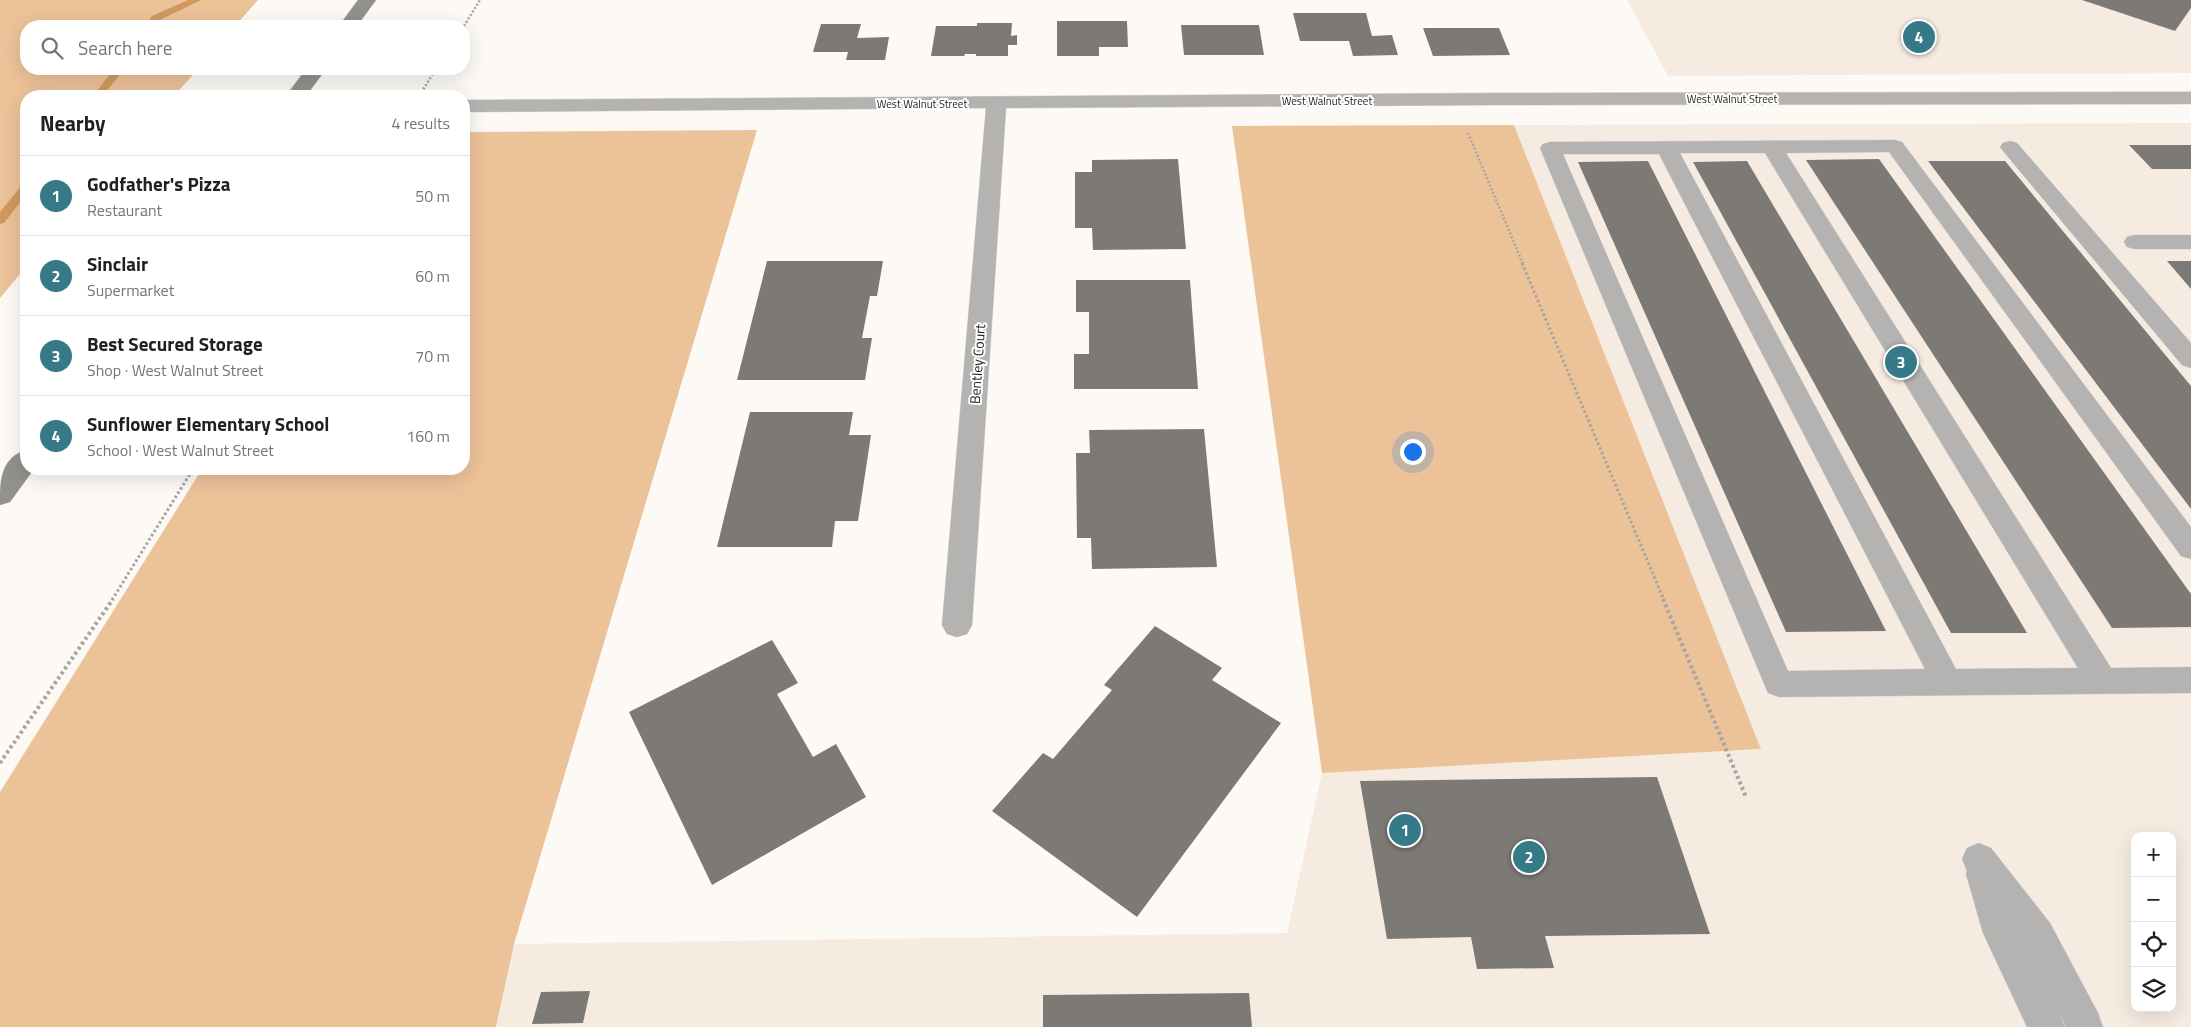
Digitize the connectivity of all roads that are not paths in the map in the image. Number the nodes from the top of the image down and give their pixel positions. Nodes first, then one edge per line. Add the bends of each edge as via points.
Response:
1 (367, 0) edge
2 (352, 20) edge
3 (312, 75) edge
4 (300, 90) edge
5 (2191, 98) edge
6 (996, 103) junction
7 (470, 106) edge
8 (1666, 147) junction
9 (1772, 147) junction
10 (2010, 147) dead end
11 (2135, 242) dead end
12 (2191, 242) edge
13 (2191, 359) edge
14 (20, 468) edge
15 (0, 495) edge
16 (2191, 548) edge
17 (957, 625) dead end
18 (2191, 680) edge
19 (2103, 681) junction
20 (1948, 683) junction
21 (2086, 1026) dead end
22 (2046, 1027) edge

1 - 2 main road
3 - 4 main road
5 - 6 street, West Walnut Street
6 - 7 street, West Walnut Street
6 - 17 street, Bentley Court
8 - 9 street
8 - 20 street
8 - 20 street via 1550,148 1779,684
9 - 16 street via 1895,146
9 - 19 street
10 - 13 street
11 - 12 street
14 - 15 main road
18 - 19 street
19 - 20 street
21 - 22 street via 2038,935 1979,859 2001,933

